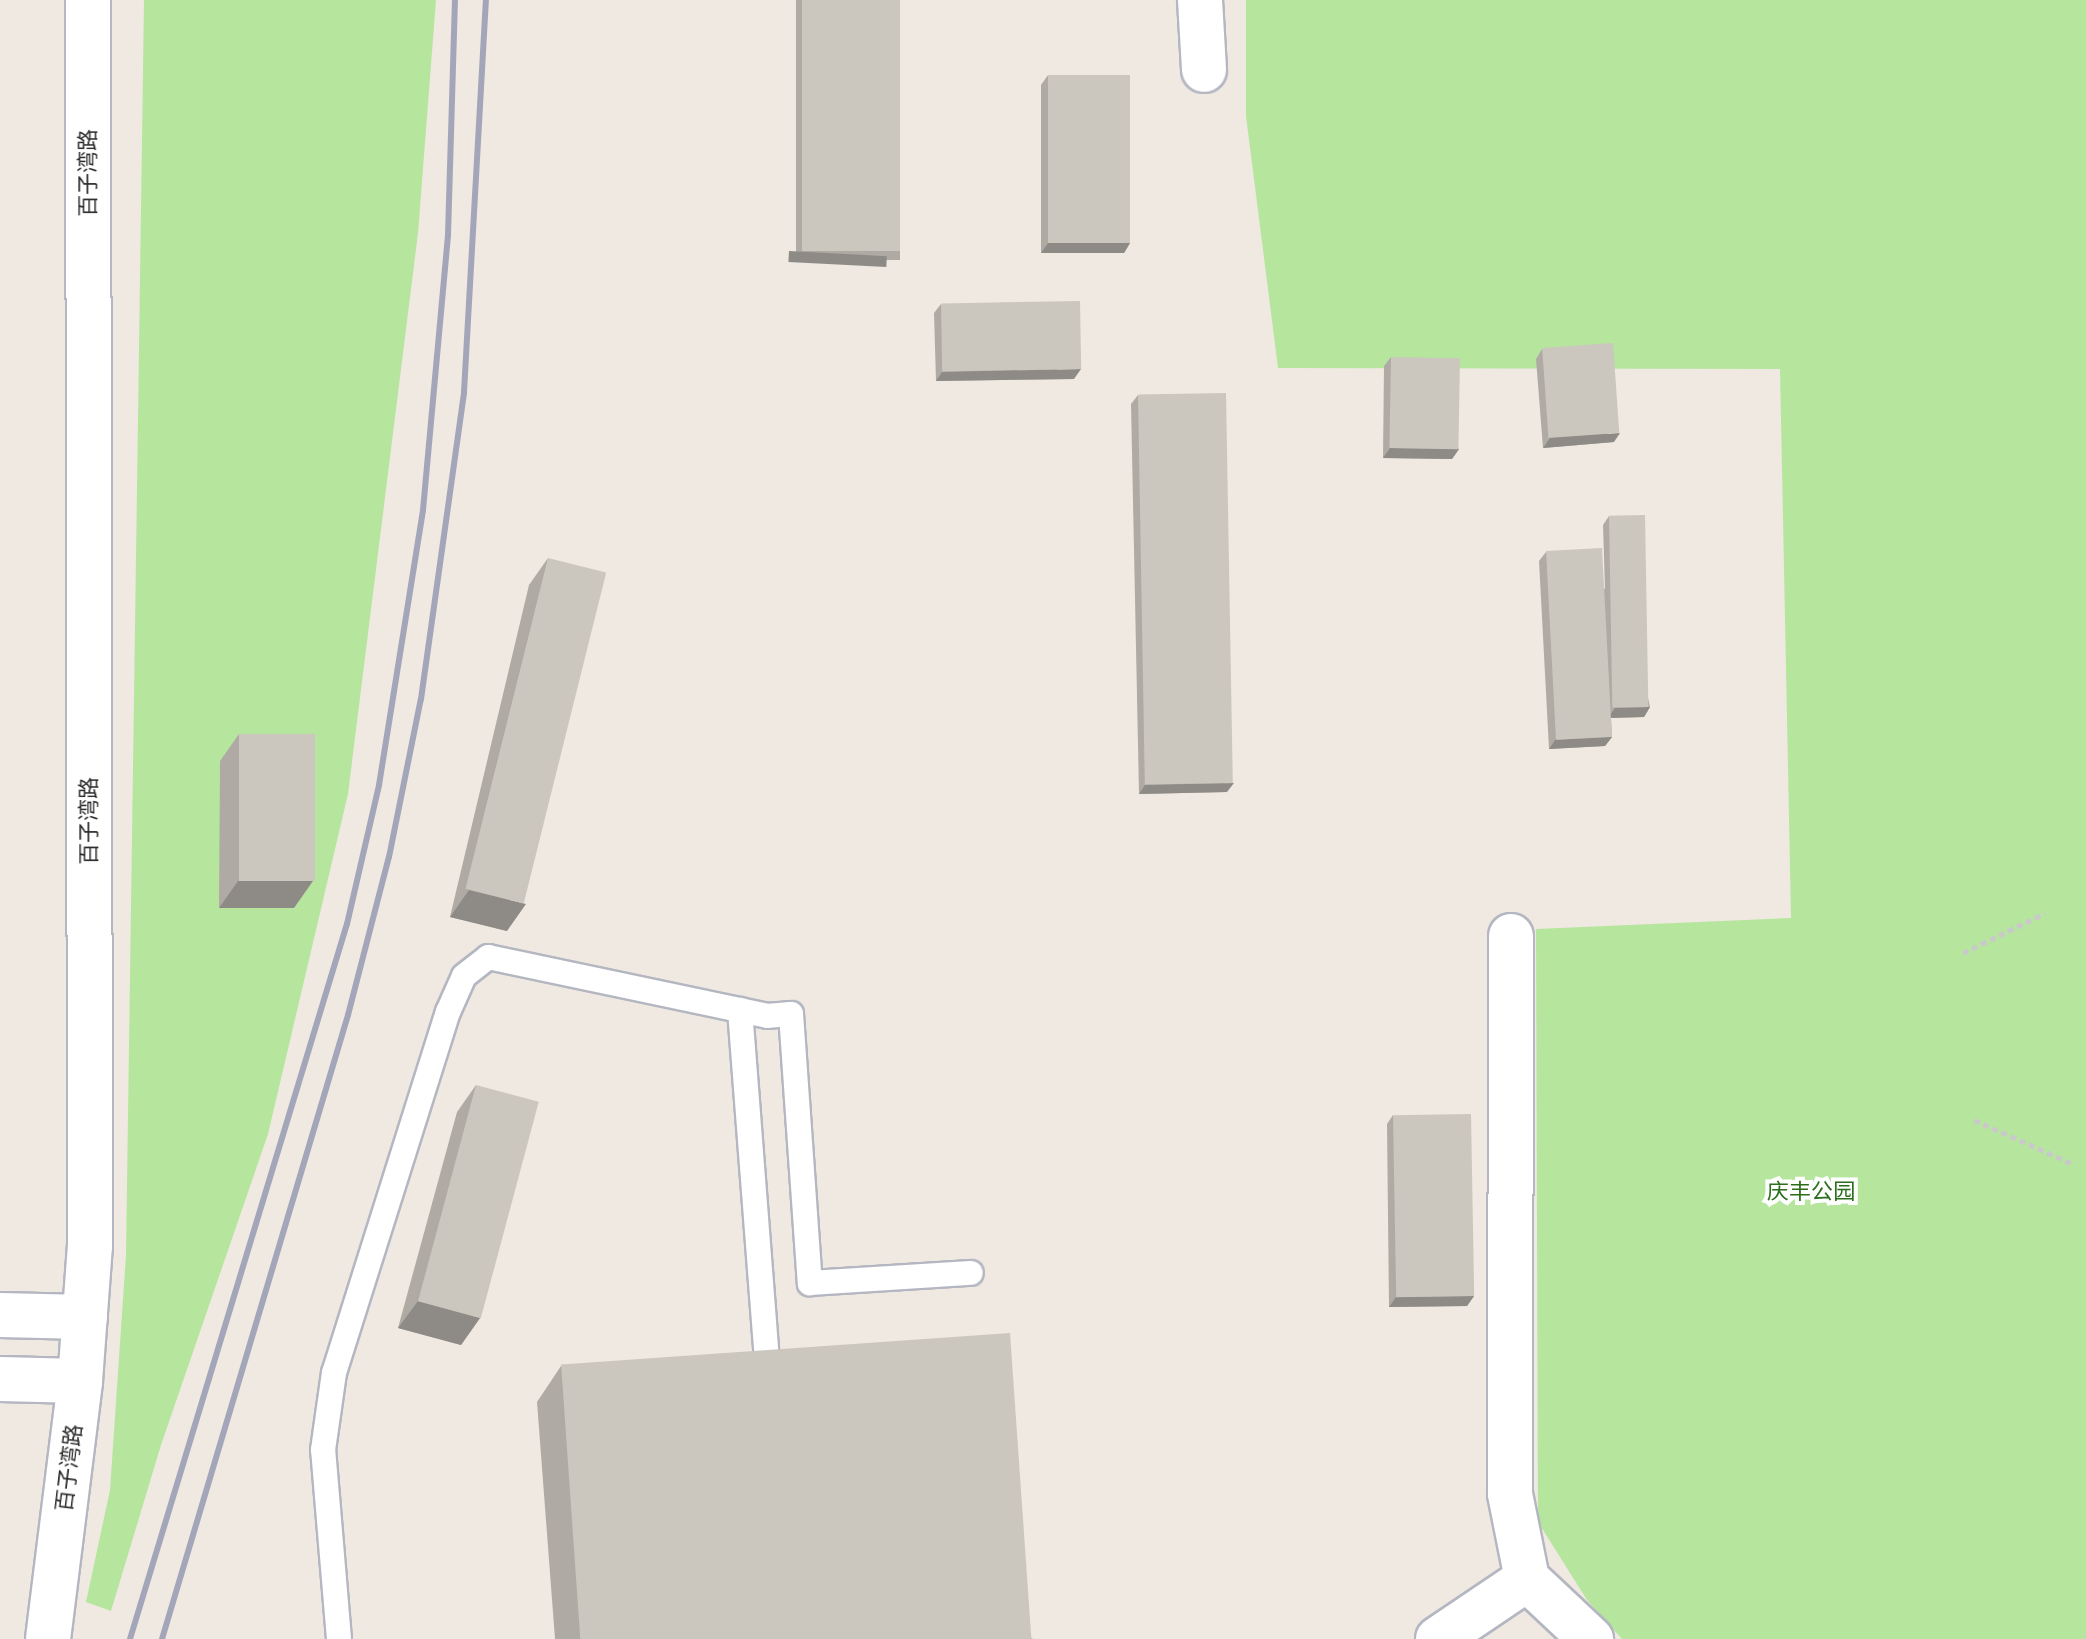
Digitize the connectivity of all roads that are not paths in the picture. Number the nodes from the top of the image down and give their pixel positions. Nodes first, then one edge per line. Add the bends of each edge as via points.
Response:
1 (88, 0) edge
2 (1200, 0) edge
3 (1204, 70) dead end
4 (1511, 936) dead end
5 (740, 1010) junction
6 (971, 1273) dead end
7 (0, 1315) edge
8 (85, 1317) junction
9 (767, 1360) edge
10 (0, 1379) edge
11 (80, 1381) junction
12 (1527, 1579) junction
13 (48, 1639) edge
14 (339, 1639) edge
15 (1438, 1639) edge
16 (1591, 1639) edge

1 - 8 street, 百子湾路 via 90,1246
2 - 3 street
4 - 12 street via 1510,1494
5 - 6 lane via 791,1014 810,1283
5 - 9 lane
5 - 14 lane via 488,957 464,976 334,1373 323,1450
7 - 8 street
8 - 11 street, 百子湾路
10 - 11 street
11 - 13 street, 百子湾路
12 - 15 street
12 - 16 street

